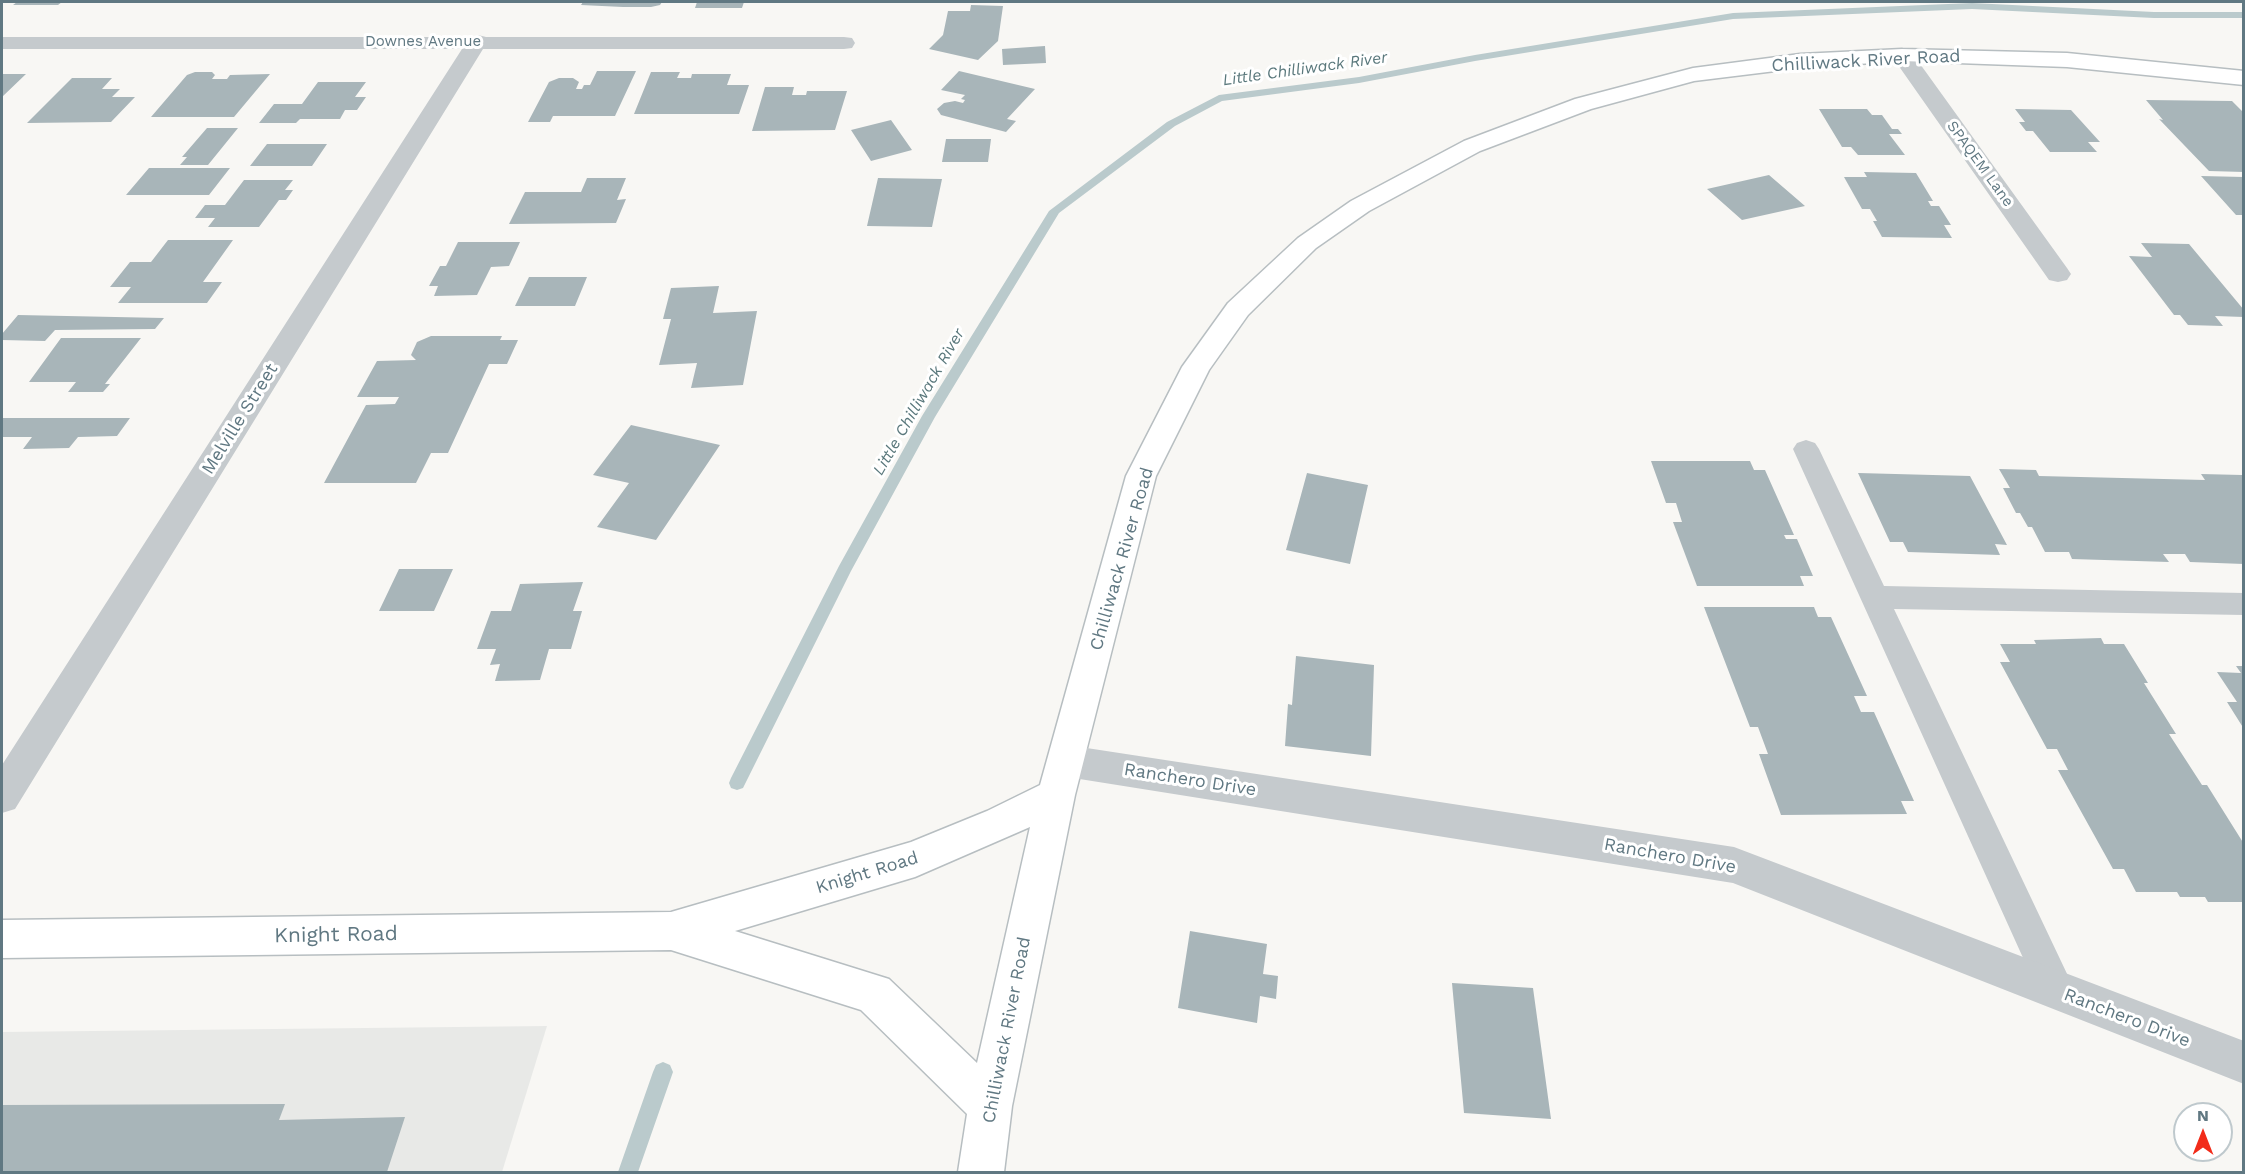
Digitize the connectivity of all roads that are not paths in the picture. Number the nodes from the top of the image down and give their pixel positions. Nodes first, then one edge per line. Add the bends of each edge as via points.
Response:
1 (478, 41) junction
2 (2, 43) edge
3 (844, 43) dead end
4 (1902, 55) junction
5 (2244, 78) edge
6 (2058, 274) dead end
7 (1806, 449) dead end
8 (1875, 597) junction
9 (2244, 604) edge
10 (1062, 778) junction
11 (2, 797) edge
12 (671, 931) junction
13 (2, 939) edge
14 (2056, 990) junction
15 (2244, 1063) edge
16 (990, 1106) junction
17 (981, 1173) edge

1 - 2 street, Downes Avenue
1 - 3 street, Downes Avenue
1 - 11 street, Melville Street
4 - 5 main road, Chilliwack River Road via 2067,60
4 - 6 street, SPAQEM Lane
4 - 10 main road, Chilliwack River Road via 1800,61 1693,75 1583,104 1472,146 1360,206 1307,243 1238,309 1196,367 1141,476
7 - 8 lane
8 - 9 lane
8 - 14 lane
10 - 12 main road, Knight Road via 1000,823 915,859
10 - 14 street, Ranchero Drive via 1734,865
10 - 16 main road, Chilliwack River Road
12 - 13 main road, Knight Road
12 - 16 main road, Knight Road via 874,993
14 - 15 street, Ranchero Drive
16 - 17 main road, Chilliwack River Road

